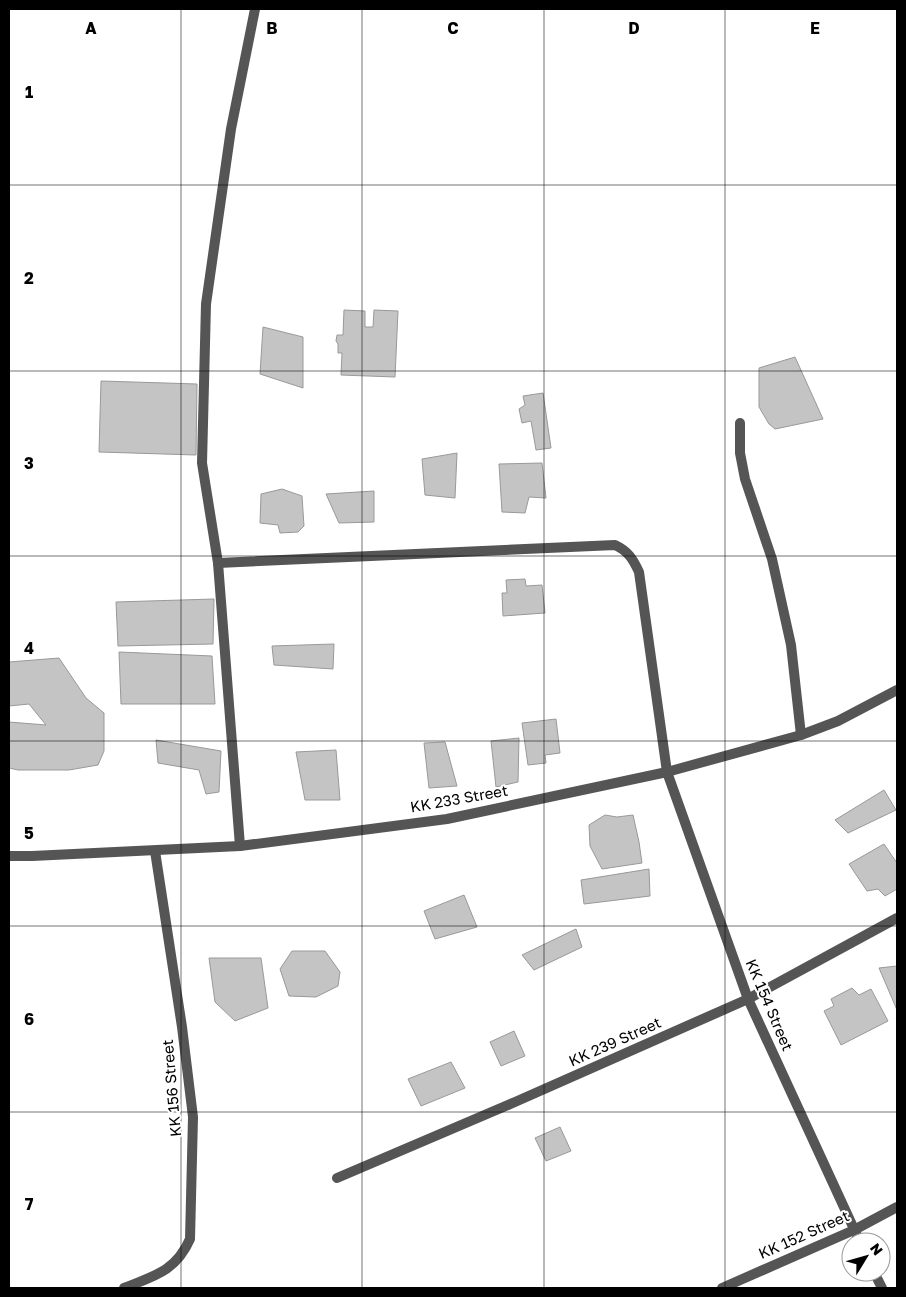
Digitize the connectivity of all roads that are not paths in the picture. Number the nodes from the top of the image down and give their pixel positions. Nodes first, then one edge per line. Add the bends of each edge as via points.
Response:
1 (255, 9) edge
2 (740, 423) dead end
3 (218, 563) junction
4 (897, 690) edge
5 (801, 735) junction
6 (667, 772) junction
7 (240, 846) junction
8 (155, 851) junction
9 (9, 856) edge
10 (897, 918) edge
11 (748, 999) junction
12 (337, 1178) dead end
13 (897, 1207) edge
14 (854, 1230) junction
15 (124, 1288) edge
16 (722, 1288) edge

1 - 3 street via 231,129 206,304 202,463
2 - 5 street via 740,453 745,479 772,559 791,645
3 - 6 street, KK 154 Street via 614,546 624,549 639,572
3 - 7 street
4 - 5 street, KK 233 Street via 838,721
5 - 6 street, KK 233 Street
6 - 7 street, KK 233 Street via 447,819
6 - 11 street, KK 154 Street
7 - 8 street, KK 233 Street
8 - 9 street, KK 233 Street
8 - 15 street, KK 156 Street via 193,1117 190,1239 174,1264
10 - 11 street, KK 239 Street
11 - 12 street, KK 239 Street
11 - 14 street, KK 154 Street
13 - 14 street, KK 152 Street
14 - 16 street, KK 152 Street

